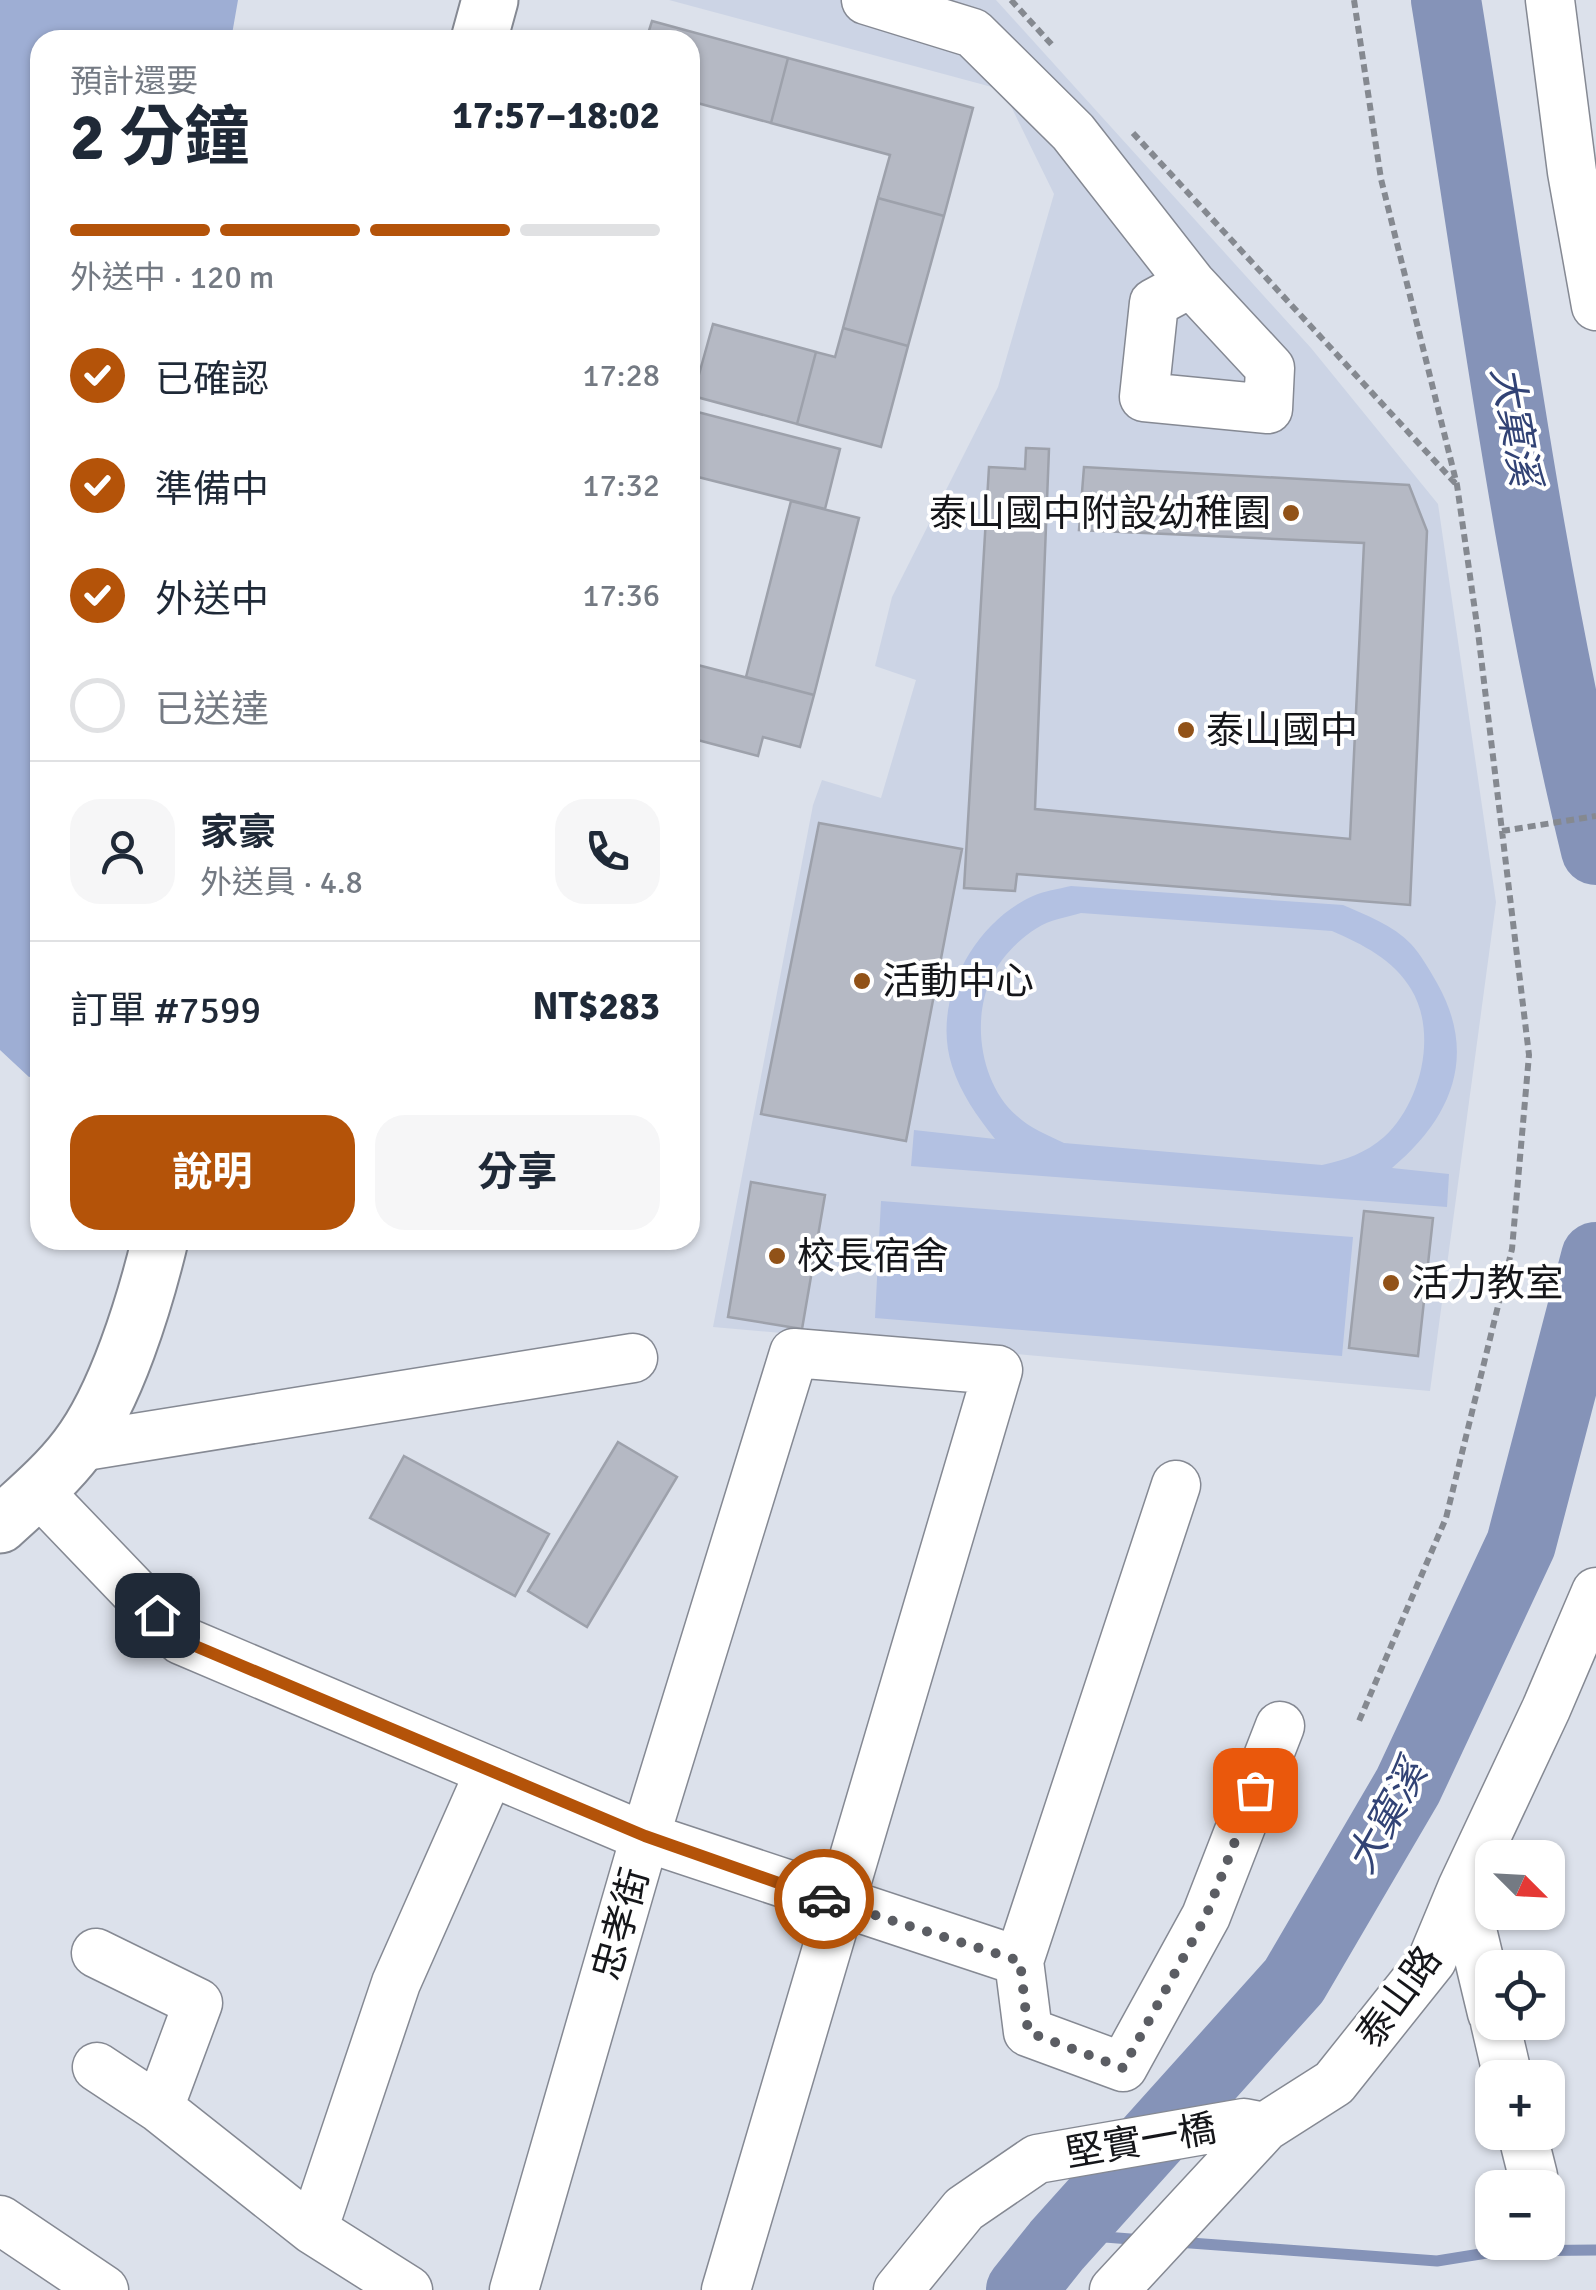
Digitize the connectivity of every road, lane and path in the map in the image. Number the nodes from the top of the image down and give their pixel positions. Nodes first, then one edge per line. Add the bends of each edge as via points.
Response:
1 (490, 0) edge
2 (866, 0) edge
3 (1010, 0) edge
4 (1354, 0) edge
5 (1550, 0) edge
6 (482, 30) edge
7 (1065, 59) dead end
8 (1132, 132) dead end
9 (1191, 283) dead end
10 (1596, 306) edge
11 (1457, 485) junction
12 (1596, 816) edge
13 (1502, 831) junction
14 (158, 1250) edge
15 (633, 1358) dead end
16 (78, 1447) junction
17 (1176, 1485) dead end
18 (19, 1508) edge
19 (1596, 1592) edge
20 (1359, 1721) dead end
21 (1280, 1726) dead end
22 (490, 1771) junction
23 (645, 1836) junction
24 (1462, 1888) junction
25 (840, 1904) junction
26 (1477, 1950) edge
27 (96, 1953) dead end
28 (1020, 1961) junction
29 (98, 2067) dead end
30 (159, 2108) junction
31 (1254, 2125) junction
32 (0, 2220) edge
33 (313, 2230) junction
34 (104, 2290) edge
35 (408, 2290) edge
36 (514, 2290) edge
37 (726, 2290) edge
38 (898, 2290) edge
39 (1114, 2290) edge

1 - 6 main road
2 - 9 street via 973,33 1073,132
3 - 7 path
4 - 11 path via 1381,180
5 - 10 street
8 - 11 path
11 - 13 path
12 - 13 path
13 - 20 path via 1529,1055 1512,1249 1446,1518
14 - 16 main road via 108,1395
15 - 16 street
16 - 18 main road
17 - 28 street
18 - 22 street, 忠孝街 via 181,1640
19 - 24 street, 泰山路
21 - 28 street via 1206,1916 1123,2068 1028,2032
22 - 23 street, 忠孝街
22 - 33 street via 396,1982
23 - 25 street
23 - 25 street via 794,1354 998,1370
23 - 36 street, 忠孝街
24 - 26 street
24 - 31 street, 泰山路 via 1432,1960 1334,2084
25 - 28 street
25 - 37 street
27 - 30 street via 198,2002
29 - 30 street
30 - 33 street
31 - 38 street, 堅實一橋 via 1037,2159 964,2209
31 - 39 street
32 - 34 street
33 - 35 street

